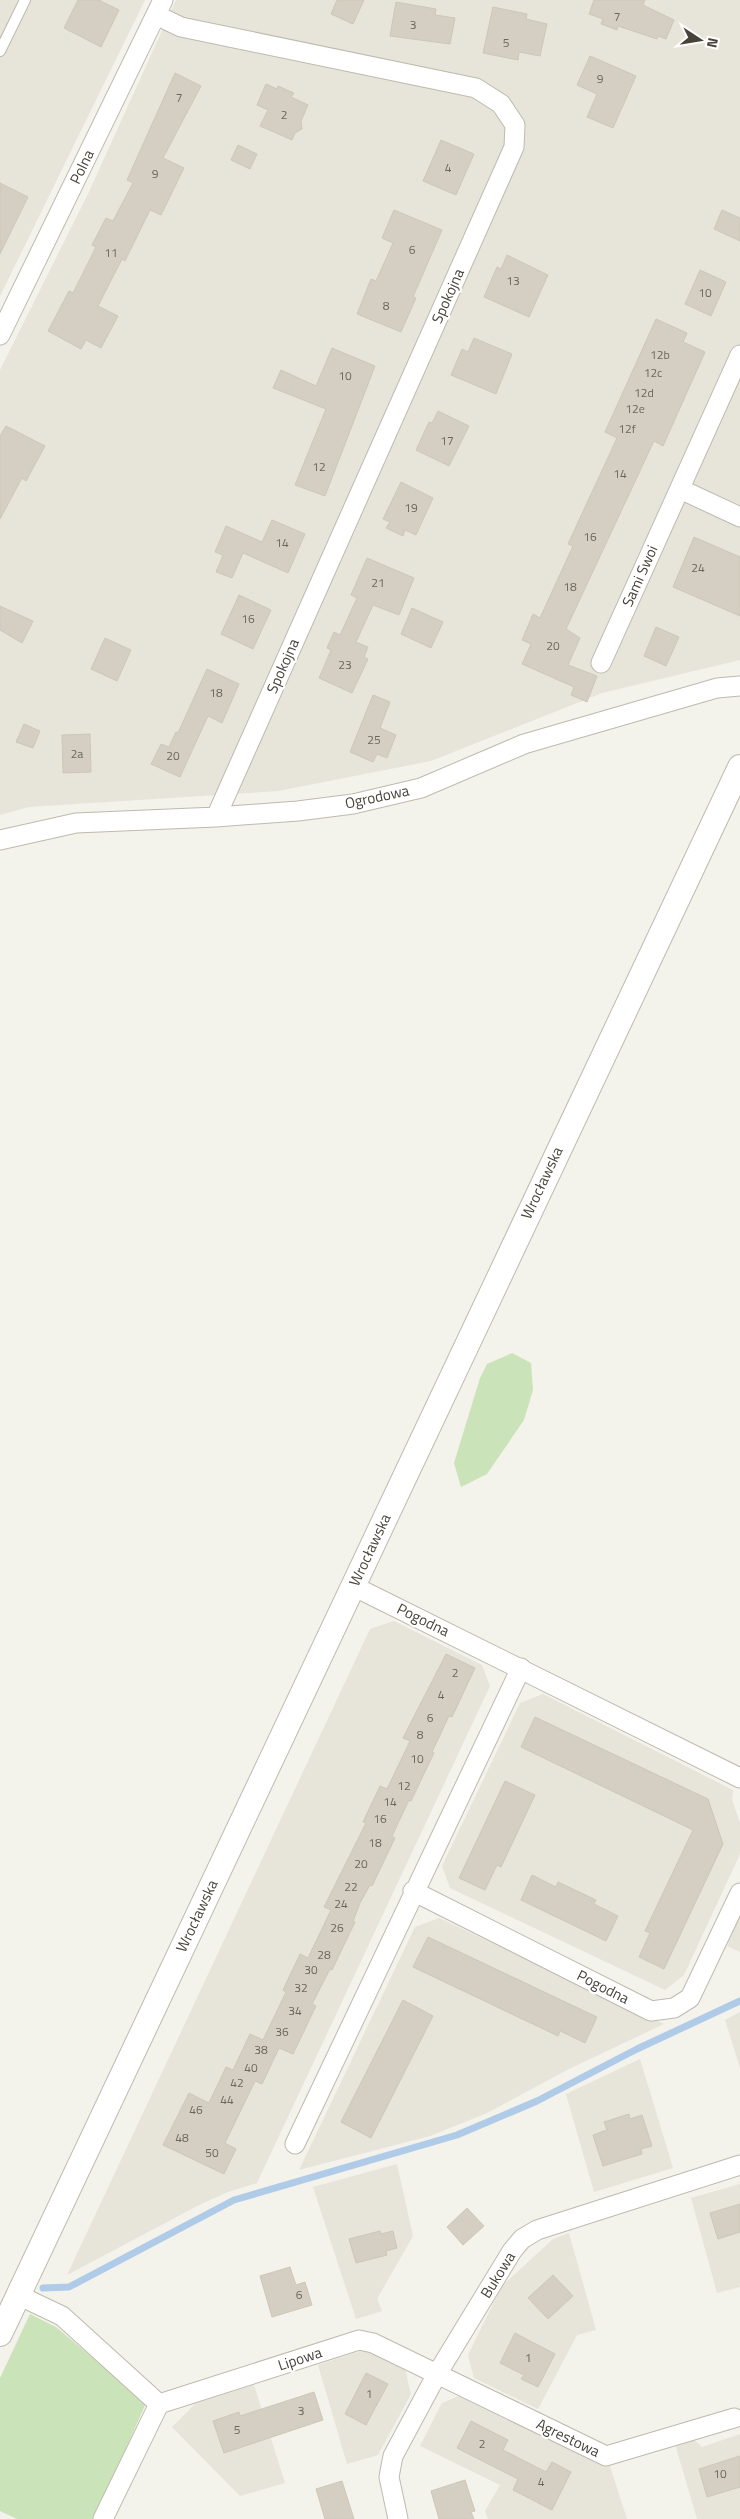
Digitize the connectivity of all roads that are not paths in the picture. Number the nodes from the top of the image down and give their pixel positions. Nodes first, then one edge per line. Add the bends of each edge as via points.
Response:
1 (25, 0) edge
2 (159, 8) edge
3 (0, 51) edge
4 (0, 335) edge
5 (740, 355) edge
6 (680, 489) junction
7 (740, 517) edge
8 (601, 663) dead end
9 (740, 686) edge
10 (740, 767) edge
11 (216, 817) junction
12 (0, 840) edge
13 (353, 1586) junction
14 (521, 1668) junction
15 (740, 1778) edge
16 (413, 1891) junction
17 (740, 1892) edge
18 (295, 2144) dead end
19 (740, 2165) edge
20 (18, 2295) junction
21 (0, 2334) edge
22 (437, 2374) junction
23 (159, 2404) junction
24 (734, 2418) dead end
25 (104, 2519) edge
26 (398, 2519) edge

1 - 3 lane
2 - 4 street, Polna
2 - 11 street, Spokojna via 181,27 476,88 501,104 515,126 514,147
5 - 6 street, Sami Swoi
6 - 7 street
6 - 8 street, Sami Swoi
9 - 11 street, Ogrodowa via 717,688 524,744 421,788 353,804
10 - 13 street, Wrocławska
11 - 12 street, Ogrodowa via 76,823
13 - 14 street, Pogodna
13 - 20 street, Wrocławska
14 - 15 street, Pogodna
14 - 16 street
16 - 17 street, Pogodna via 651,2011 674,2008 690,1998
16 - 18 street
19 - 22 street, Bukowa via 537,2230 522,2239
20 - 21 street, Wrocławska
20 - 23 street via 62,2316
22 - 23 street, Lipowa via 373,2343 358,2340
22 - 24 street, Agrestowa via 606,2456
22 - 26 street, Bukowa via 393,2456 389,2478
23 - 25 street

